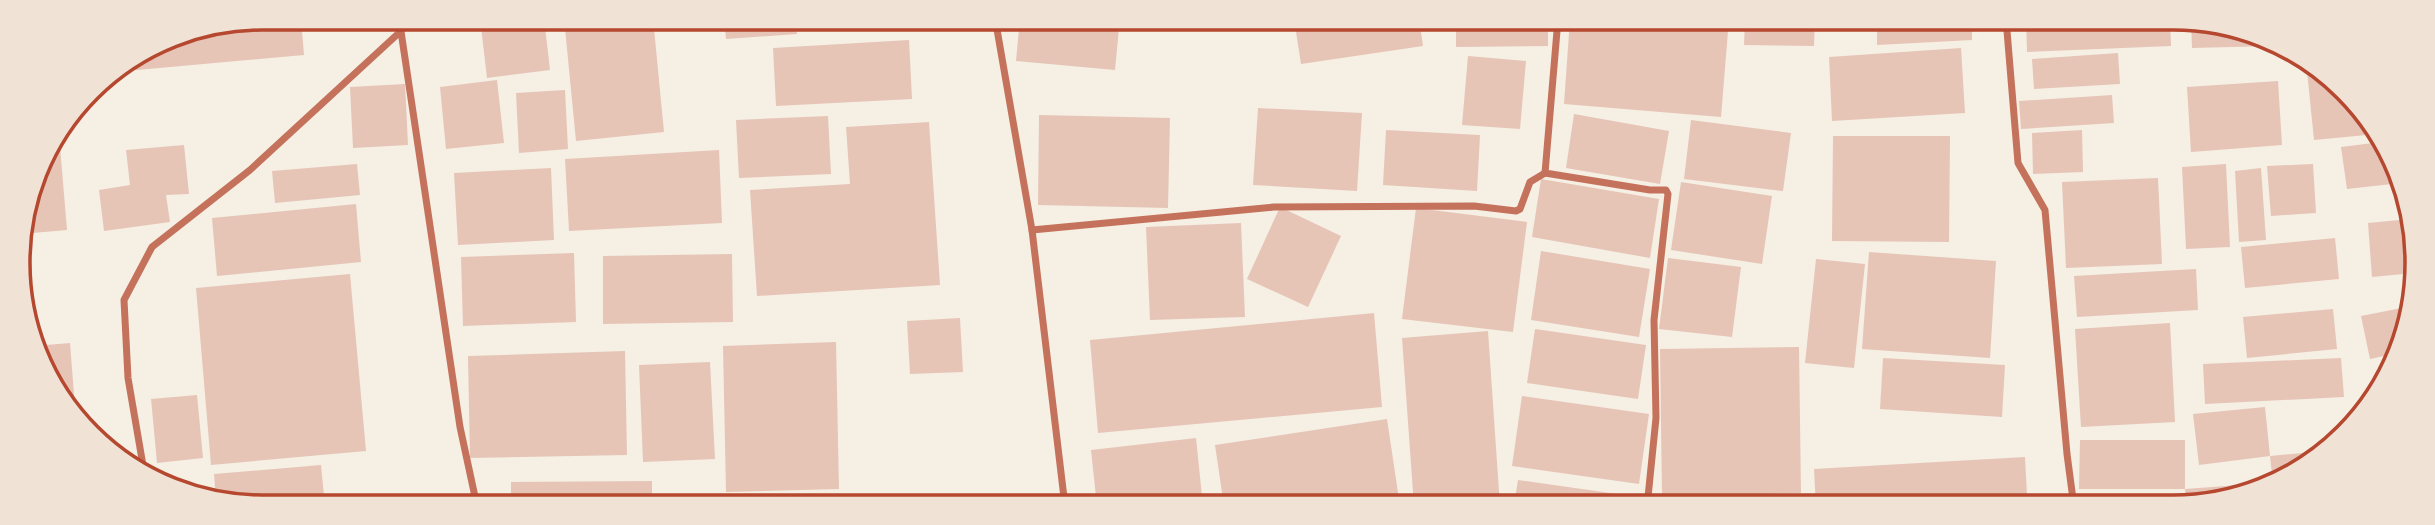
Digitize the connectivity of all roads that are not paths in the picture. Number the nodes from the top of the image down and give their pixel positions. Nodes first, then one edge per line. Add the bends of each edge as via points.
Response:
1 (401, 30) joint
2 (997, 30) edge
3 (1557, 30) edge
4 (2007, 30) edge
5 (1545, 173) junction
6 (1032, 230) junction
7 (142, 462) edge
8 (475, 495) edge
9 (1064, 495) edge
10 (1648, 495) edge
11 (2072, 495) edge

1 - 7 street via 250,170 152,247 124,300 128,378
1 - 8 street via 460,427
2 - 6 street
3 - 5 street
4 - 11 street via 2018,163 2045,210
5 - 6 street via 1530,182 1516,211 1474,206 1274,207
5 - 10 street via 1666,190 1668,194 1654,320 1656,418
6 - 9 street

